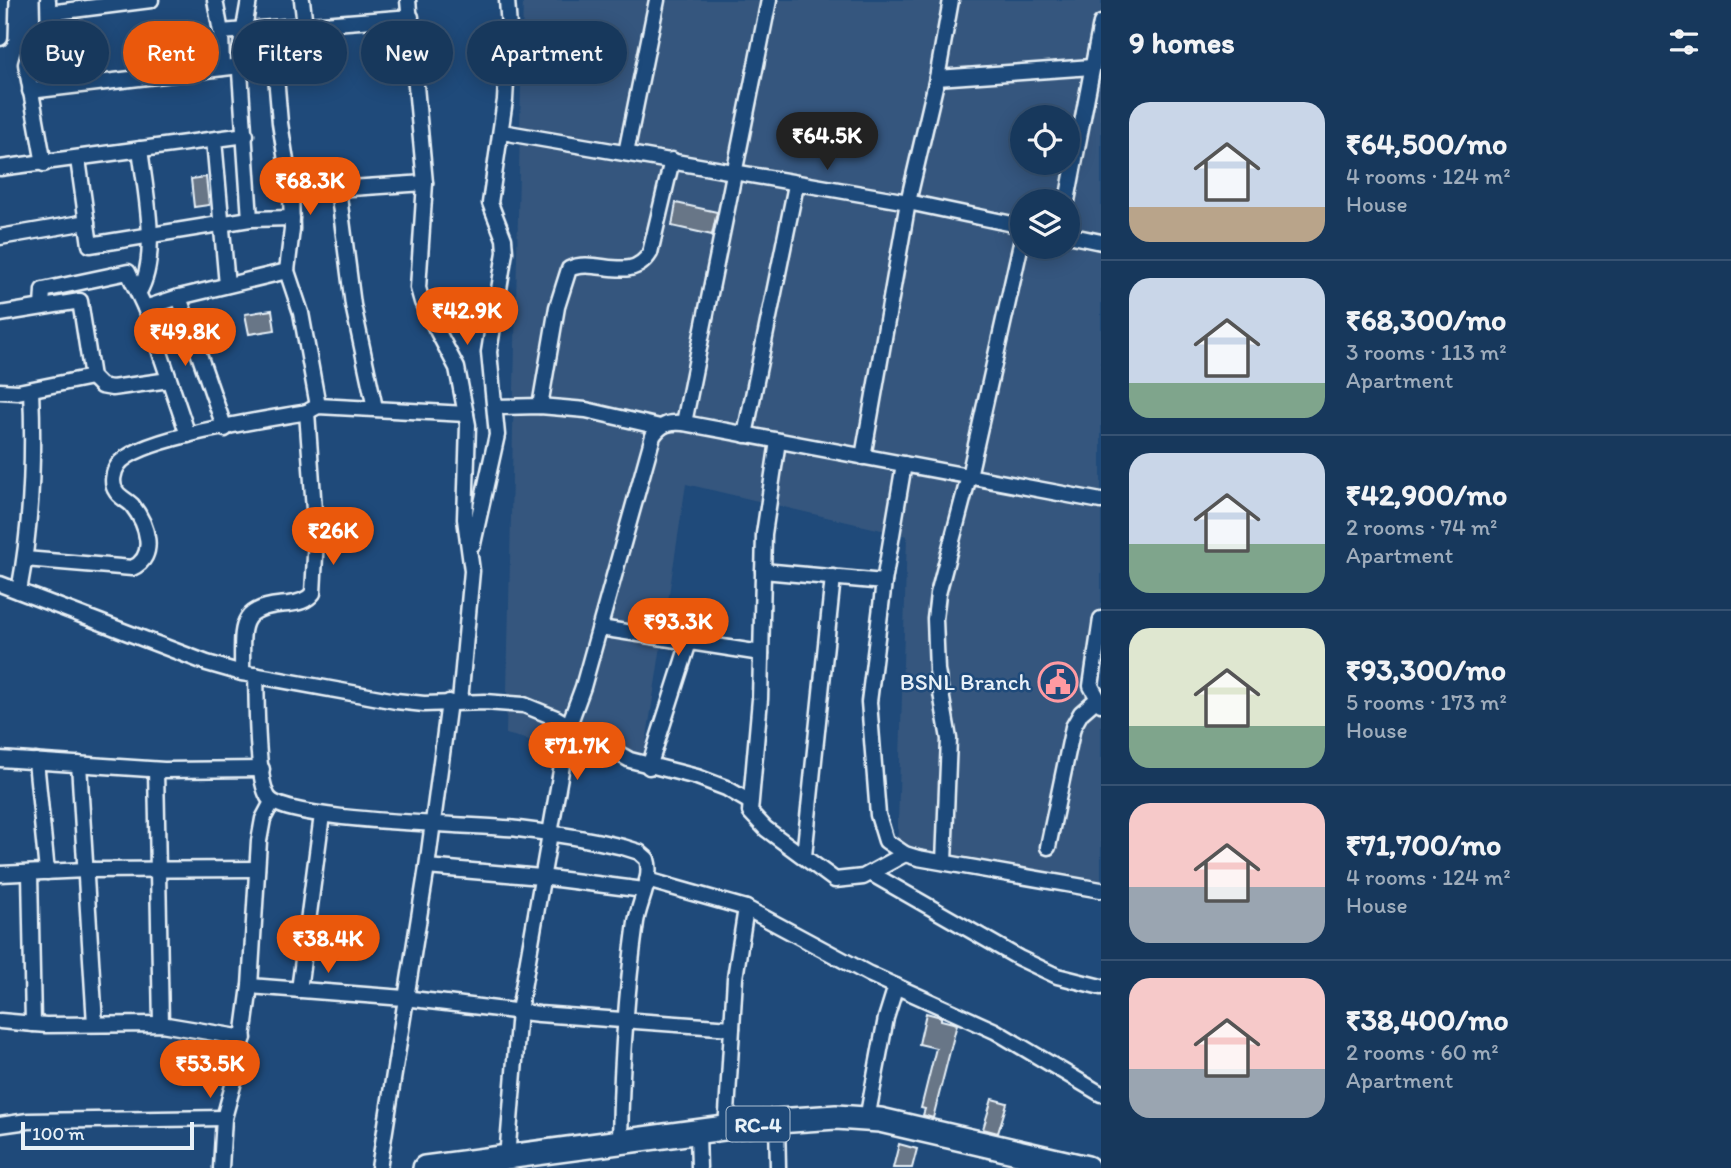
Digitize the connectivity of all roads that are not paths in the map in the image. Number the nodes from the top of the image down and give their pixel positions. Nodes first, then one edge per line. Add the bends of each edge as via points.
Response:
1 (1, 0) edge
2 (151, 0) edge
3 (215, 0) edge
4 (249, 0) edge
5 (302, 0) edge
6 (408, 0) edge
7 (507, 0) edge
8 (657, 0) edge
9 (769, 0) edge
10 (951, 0) edge
11 (48, 7) edge
12 (411, 17) junction
13 (244, 21) edge
14 (304, 21) edge
15 (347, 22) edge
16 (1101, 23) edge
17 (221, 32) junction
18 (233, 32) edge
19 (0, 38) edge
20 (233, 67) edge
21 (1092, 67) junction
22 (222, 68) junction
23 (937, 78) junction
24 (242, 84) edge
25 (277, 84) edge
26 (30, 91) junction
27 (502, 132) junction
28 (246, 135) junction
29 (214, 140) junction
30 (140, 149) junction
31 (626, 153) junction
32 (78, 159) junction
33 (672, 160) junction
34 (44, 164) junction
35 (0, 168) edge
36 (736, 172) junction
37 (425, 183) junction
38 (796, 185) junction
39 (338, 189) junction
40 (1069, 189) edge
41 (291, 192) junction
42 (908, 202) junction
43 (292, 218) junction
44 (250, 219) junction
45 (87, 222) junction
46 (1010, 223) edge
47 (221, 225) junction
48 (0, 237) edge
49 (149, 237) junction
50 (1080, 238) edge
51 (1101, 242) edge
52 (1018, 259) edge
53 (287, 271) junction
54 (227, 285) junction
55 (139, 292) junction
56 (179, 297) junction
57 (42, 307) junction
58 (145, 308) junction
59 (0, 314) edge
60 (92, 377) junction
61 (169, 380) junction
62 (31, 390) junction
63 (0, 391) edge
64 (540, 406) junction
65 (495, 407) junction
66 (375, 408) junction
67 (312, 409) junction
68 (466, 414) junction
69 (684, 423) junction
70 (660, 427) junction
71 (225, 429) junction
72 (188, 435) junction
73 (745, 435) junction
74 (778, 441) junction
75 (863, 457) junction
76 (904, 464) junction
77 (969, 476) junction
78 (1101, 501) edge
79 (471, 553) junction
80 (25, 559) junction
81 (763, 571) junction
82 (833, 577) junction
83 (884, 582) junction
84 (0, 584) edge
85 (19, 591) junction
86 (1101, 619) edge
87 (600, 628) junction
88 (689, 642) junction
89 (761, 653) junction
90 (249, 674) junction
91 (455, 702) junction
92 (1099, 702) edge
93 (569, 725) junction
94 (0, 759) edge
95 (36, 761) junction
96 (79, 764) junction
97 (649, 766) junction
98 (262, 769) junction
99 (156, 770) junction
100 (272, 802) junction
101 (750, 802) junction
102 (322, 815) junction
103 (433, 823) junction
104 (550, 834) junction
105 (1048, 847) dead end
106 (905, 854) junction
107 (804, 856) junction
108 (944, 862) junction
109 (427, 867) junction
110 (158, 869) junction
111 (257, 869) junction
112 (86, 870) junction
113 (47, 872) junction
114 (30, 873) junction
115 (0, 874) edge
116 (872, 874) junction
117 (541, 877) junction
118 (645, 885) junction
119 (1101, 890) edge
120 (746, 908) junction
121 (250, 986) junction
122 (896, 986) junction
123 (1101, 987) edge
124 (299, 990) junction
125 (404, 998) junction
126 (519, 1011) junction
127 (625, 1020) junction
128 (0, 1021) edge
129 (33, 1024) junction
130 (96, 1024) junction
131 (161, 1024) junction
132 (732, 1028) junction
133 (244, 1038) junction
134 (1101, 1094) edge
135 (224, 1118) junction
136 (867, 1119) junction
137 (777, 1121) junction
138 (0, 1125) edge
139 (726, 1129) junction
140 (698, 1133) junction
141 (620, 1143) junction
142 (497, 1162) edge
143 (221, 1168) edge
144 (379, 1168) edge
145 (425, 1168) edge
146 (699, 1168) edge
147 (778, 1168) edge
148 (1087, 1168) edge

1 - 19 street
2 - 11 street
3 - 17 street
4 - 13 street
5 - 14 street
6 - 12 street
7 - 27 street
8 - 31 street
9 - 36 street
10 - 23 street
11 - 26 street via 49,40 26,64
12 - 15 street
12 - 37 street
16 - 21 street
17 - 18 street
17 - 22 street
20 - 22 street
21 - 23 street
21 - 40 street
22 - 26 street
23 - 42 street
24 - 28 street
25 - 41 street
26 - 34 street
27 - 31 street
27 - 65 street via 490,203 505,252 489,352
28 - 29 street
28 - 44 street
29 - 30 street
29 - 47 street
30 - 32 street
30 - 49 street
31 - 33 street
32 - 34 street
32 - 45 street
33 - 36 street
33 - 64 street via 645,262 631,269 584,264 569,269 557,307
34 - 35 street
36 - 38 street
36 - 69 street
37 - 39 street
37 - 68 street via 418,288 457,368
38 - 42 street
38 - 73 street
39 - 41 street
39 - 66 street via 353,305
41 - 43 street
42 - 46 street
42 - 75 street
43 - 44 street
43 - 53 street
44 - 47 street
45 - 48 street
45 - 49 street via 90,245
47 - 49 street
47 - 54 street
49 - 55 street via 147,278
50 - 51 street
52 - 77 street
53 - 54 street
53 - 67 street via 301,313
54 - 56 street
55 - 57 street via 128,272 43,290
55 - 58 street
56 - 58 street
56 - 71 street
57 - 59 street
57 - 60 street via 80,301
58 - 61 street
60 - 61 street via 101,386 112,388
60 - 62 street
61 - 72 street
62 - 63 street
62 - 80 street via 34,455
64 - 65 street
64 - 70 street via 586,410
65 - 79 street via 497,435
66 - 67 street
66 - 68 street
67 - 71 street
67 - 90 street via 313,593 296,603 263,605 252,611 244,624
68 - 79 street via 465,519
69 - 70 street
69 - 73 street
70 - 87 street via 653,436
71 - 72 street
72 - 80 street via 151,445 117,466 116,491 143,523 148,554 143,563 132,568
73 - 74 street
74 - 75 street
74 - 81 street via 766,506
75 - 76 street
76 - 77 street
76 - 83 street
77 - 78 street
77 - 108 street via 935,619 937,670 949,739
79 - 91 street
80 - 85 street
81 - 82 street
81 - 89 street
82 - 83 street
82 - 107 street
83 - 106 street via 870,714 882,834
84 - 85 street
85 - 90 street via 207,663
86 - 92 street via 1091,686
87 - 88 street
87 - 93 street
88 - 89 street
88 - 97 street
89 - 101 street
90 - 91 street via 396,701
90 - 98 street
91 - 93 street via 524,705
91 - 103 street
92 - 105 street via 1081,713 1073,727
93 - 97 street
93 - 104 street
94 - 95 street
95 - 96 street
95 - 113 street
96 - 99 street
96 - 112 street
97 - 101 street via 697,777
98 - 99 street
98 - 100 street
99 - 110 street
100 - 102 street
100 - 111 street via 261,829
101 - 107 street via 755,819
102 - 103 street
102 - 124 street
103 - 104 street
103 - 109 street
104 - 117 street
104 - 118 street via 639,852 649,864
106 - 108 street
106 - 116 street
107 - 116 street via 835,880
108 - 119 street
109 - 117 street
109 - 125 street
110 - 111 street
110 - 112 street
110 - 131 street
111 - 121 street
112 - 113 street
112 - 130 street
113 - 114 street
114 - 115 street
114 - 129 street
116 - 123 street via 1019,958 1057,976
117 - 118 street
117 - 126 street
118 - 120 street
118 - 127 street
120 - 122 street
120 - 132 street via 737,954
121 - 124 street
121 - 133 street
122 - 134 street via 995,1031
122 - 136 street
124 - 125 street
125 - 126 street
125 - 144 street
126 - 127 street
126 - 142 street
127 - 132 street
127 - 141 street
128 - 129 street
129 - 130 street
130 - 131 street
131 - 133 street
132 - 139 street
133 - 135 street
135 - 138 street
135 - 143 street
136 - 137 main road, RC-4
136 - 148 main road, RC-4
137 - 139 main road, RC-4
137 - 147 street
139 - 140 main road, RC-4
140 - 141 main road, RC-4
140 - 146 street
141 - 142 main road, RC-4
142 - 145 main road, RC-4

